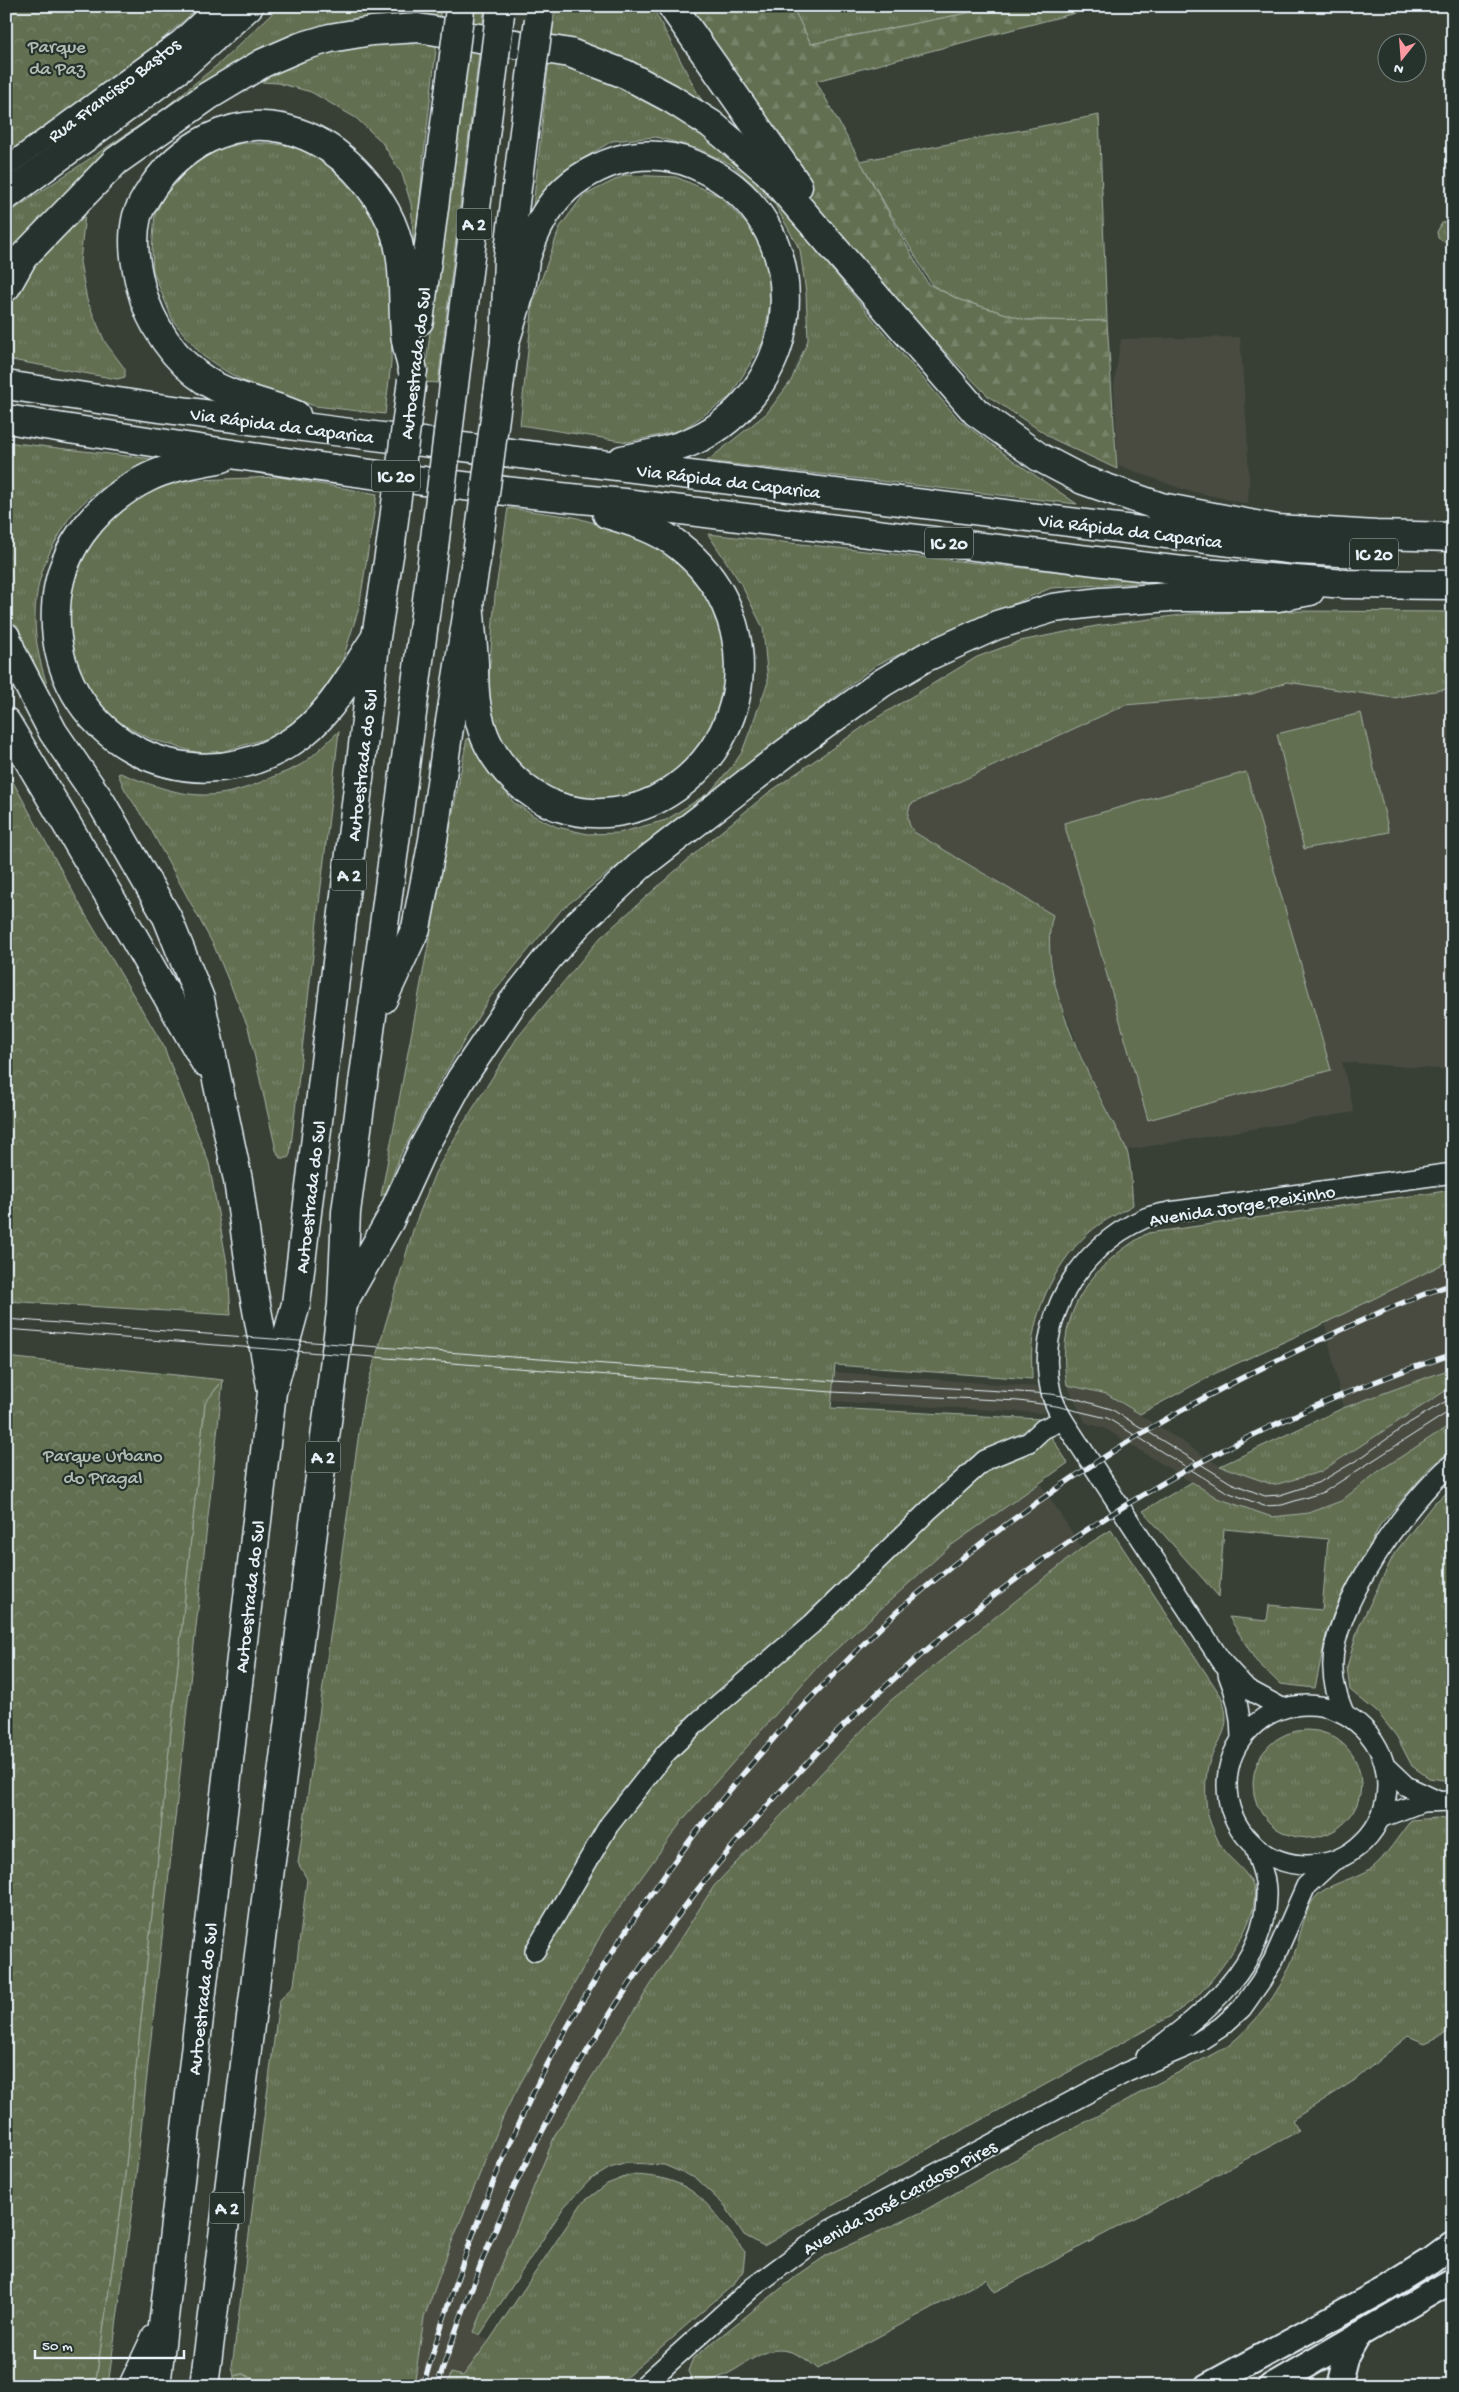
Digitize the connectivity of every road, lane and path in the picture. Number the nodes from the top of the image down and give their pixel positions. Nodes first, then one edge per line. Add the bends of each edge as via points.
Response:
1 (216, 6) edge
2 (248, 6) edge
3 (672, 6) edge
4 (460, 7) edge
5 (501, 10) edge
6 (539, 13) edge
7 (6, 167) edge
8 (6, 196) edge
9 (862, 280) junction
10 (6, 287) edge
11 (505, 342) junction
12 (412, 375) junction
13 (6, 384) edge
14 (6, 419) edge
15 (334, 431) junction
16 (238, 455) junction
17 (606, 464) junction
18 (553, 497) junction
19 (1453, 536) edge
20 (1453, 555) edge
21 (1346, 584) junction
22 (1453, 585) edge
23 (469, 599) junction
24 (6, 637) edge
25 (376, 637) junction
26 (6, 722) edge
27 (373, 1019) junction
28 (217, 1084) junction
29 (1453, 1173) edge
30 (342, 1304) junction
31 (272, 1392) junction
32 (1063, 1420) junction
33 (1453, 1463) edge
34 (1222, 1662) junction
35 (1282, 1708) junction
36 (1344, 1713) junction
37 (1241, 1737) junction
38 (1385, 1766) junction
39 (1446, 1801) edge
40 (1380, 1818) junction
41 (1253, 1844) junction
42 (1332, 1861) junction
43 (535, 1951) dead end
44 (1127, 2072) junction
45 (1453, 2244) edge
46 (1430, 2261) junction
47 (1453, 2280) edge
48 (164, 2320) junction
49 (1358, 2335) junction
50 (1251, 2363) junction
51 (1291, 2383) edge
52 (132, 2386) edge
53 (156, 2386) edge
54 (204, 2386) edge
55 (643, 2386) edge
56 (1207, 2386) edge
57 (1338, 2386) edge

1 - 7 street, Rua Francisco Bastos via 180,40
2 - 8 highway via 218,36 163,81
3 - 9 highway
4 - 12 highway, Autoestrada do Sul / A 2, bridge
5 - 27 highway, Autoestrada do Sul / A 2, bridge
6 - 11 highway, bridge via 508,258
9 - 10 highway via 768,172 711,124 670,98 625,74 570,53 418,28 330,38 263,63 208,96 116,161 23,257
9 - 19 highway via 976,412 1039,457 1083,480 1161,507 1277,528
11 - 17 highway via 535,232 553,203 598,166 629,157 662,155 691,162 717,175 741,194 759,216 773,242 782,268 786,297 784,325 765,377 748,400 706,435 681,446
11 - 23 highway, bridge
12 - 15 highway via 405,333 400,249 386,212 345,159 315,140 296,133 258,127 216,134 181,155 158,179 136,223 134,253 137,274 151,319 186,365 206,382
12 - 25 highway, Autoestrada do Sul / A 2, bridge
13 - 15 highway, Via Rápida da Caparica / IC 20
14 - 16 highway, Via Rápida da Caparica / IC 20
15 - 17 highway, Via Rápida da Caparica / IC 20
16 - 18 highway, Via Rápida da Caparica / IC 20
16 - 25 highway via 150,476 107,504 73,545 61,572 55,625 59,654 68,677 94,718 126,745 155,760 204,769 250,761 291,742 308,728 334,700
17 - 20 highway, Via Rápida da Caparica / IC 20 via 1296,550
18 - 21 highway, Via Rápida da Caparica / IC 20 via 1192,572
18 - 23 highway via 658,532 696,561 725,604 739,651 737,692 729,722 717,746 699,768 657,800 632,810 599,813 570,811 551,804 518,783 500,763 477,715
21 - 22 highway, Via Rápida da Caparica / IC 20
21 - 30 highway via 1278,597 1170,597 1053,608 997,625 924,658 851,706 647,860 585,917 548,958 513,1002 461,1079 422,1150 390,1220
23 - 27 highway, A 2 via 433,840 416,928
24 - 28 highway via 53,732 102,802 167,917 200,999
25 - 31 highway, Autoestrada do Sul / A 2 via 296,1304
26 - 28 highway via 134,936
27 - 30 highway, Autoestrada do Sul / A 2 via 346,1212
28 - 31 highway via 238,1180
29 - 32 street, Avenida Jorge Peixinho via 1169,1212 1144,1218 1110,1237 1074,1275 1056,1310 1049,1345 1048,1378 1051,1394
30 - 54 highway, Autoestrada do Sul / A 2
31 - 48 highway, Autoestrada do Sul / A 2
32 - 34 street, Avenida Jorge Peixinho
32 - 43 street via 1043,1429 1029,1442 985,1460 812,1624 666,1753 609,1825
33 - 36 street via 1432,1482 1396,1526 1378,1552 1349,1607 1338,1636 1332,1668 1336,1693
34 - 35 street via 1247,1689
34 - 37 street via 1237,1695
35 - 36 street via 1303,1704
35 - 37 street via 1259,1720
36 - 38 street via 1376,1744
37 - 41 street via 1231,1758 1226,1781 1229,1805 1238,1826
38 - 39 street via 1406,1786
38 - 40 street via 1387,1792
39 - 40 street via 1422,1802
40 - 42 street via 1352,1851
41 - 42 street via 1271,1856 1291,1863 1312,1865
41 - 44 street, Avenida José Cardoso Pires via 1262,1869 1266,1895 1263,1920 1245,1962 1205,2011
42 - 44 street, Avenida José Cardoso Pires via 1306,1886 1273,1962 1242,2008 1198,2042
44 - 55 street, Avenida José Cardoso Pires via 830,2230 753,2287
45 - 46 main road
46 - 50 main road
46 - 51 main road via 1397,2292 1305,2352
47 - 49 main road
48 - 52 highway
48 - 53 highway, Autoestrada do Sul / A 2
49 - 51 main road
49 - 57 main road via 1345,2358
50 - 51 main road via 1263,2364
50 - 56 main road

